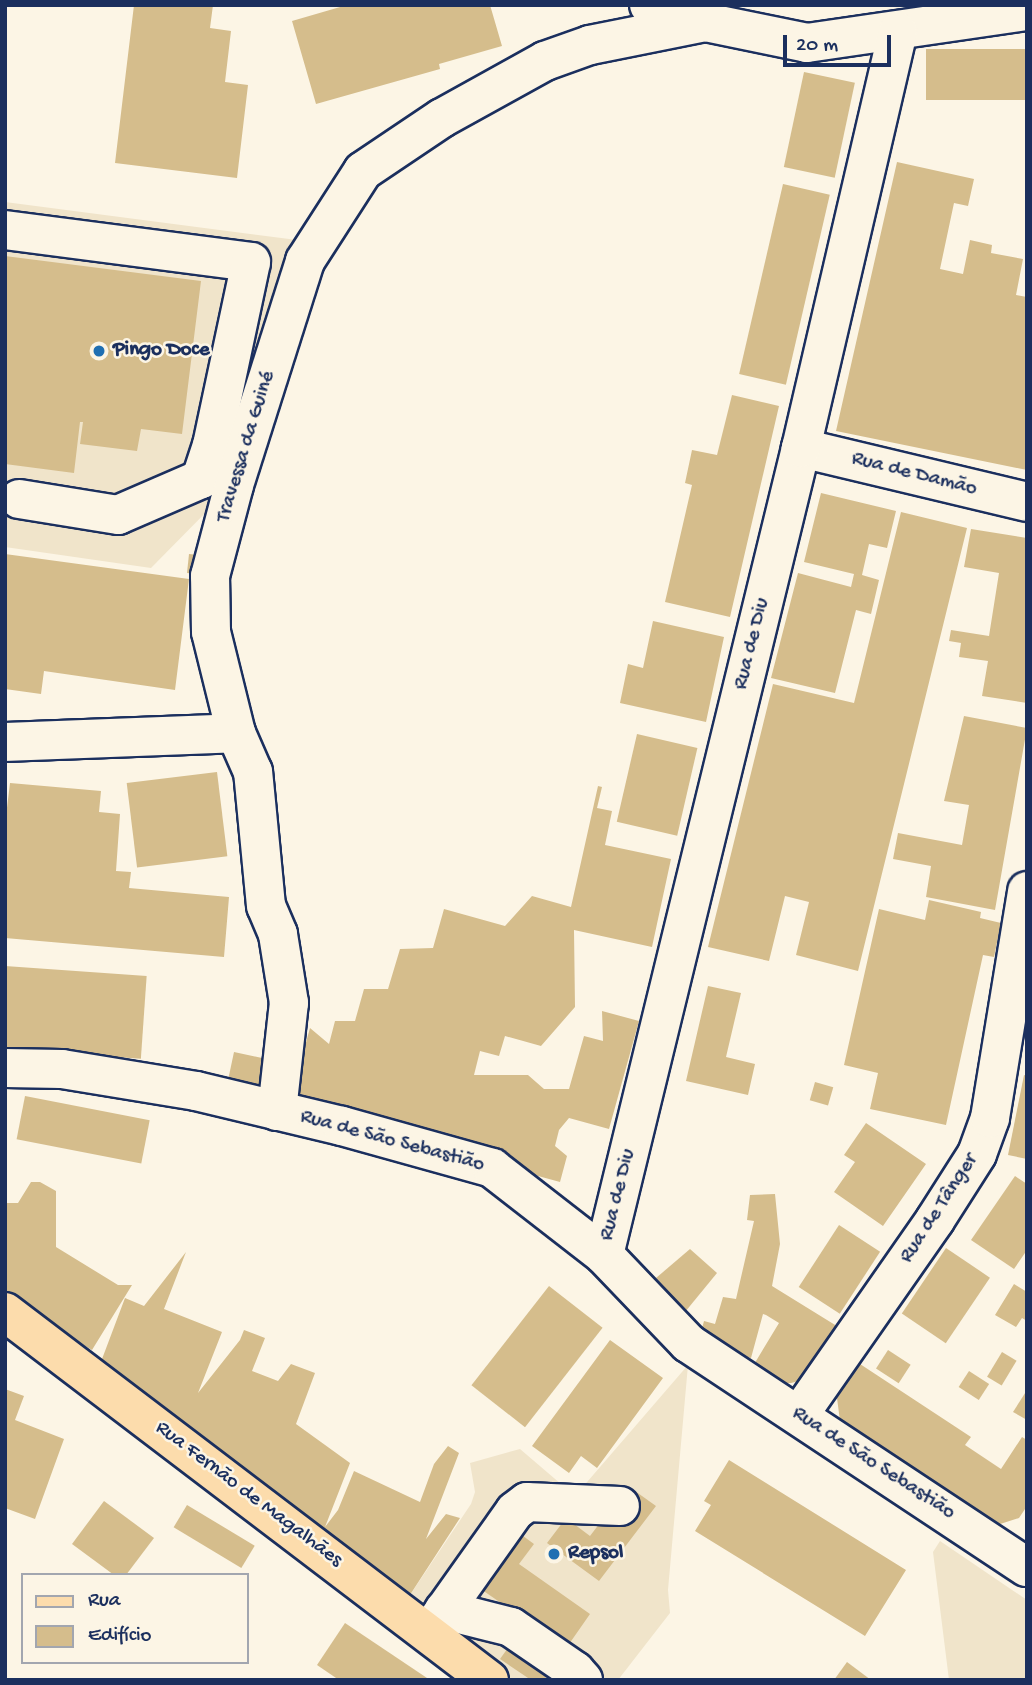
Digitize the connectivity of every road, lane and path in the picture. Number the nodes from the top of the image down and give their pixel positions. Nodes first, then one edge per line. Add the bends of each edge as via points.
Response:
1 (649, 5) edge
2 (976, 11) edge
3 (1027, 11) edge
4 (705, 22) junction
5 (898, 32) junction
6 (5, 230) edge
7 (801, 448) junction
8 (19, 499) dead end
9 (1027, 502) edge
10 (236, 733) junction
11 (5, 742) edge
12 (1027, 891) edge
13 (1022, 946) edge
14 (5, 1068) edge
15 (277, 1111) junction
16 (604, 1255) junction
17 (5, 1312) edge
18 (799, 1415) junction
19 (620, 1506) dead end
20 (1021, 1553) edge
21 (436, 1621) junction
22 (489, 1680) edge
23 (583, 1680) edge

1 - 4 street
2 - 3 street
2 - 5 street
4 - 5 street via 807,43
4 - 10 street, Travessa da Guiné via 590,45 545,61 442,118 363,171 305,261 210,576 211,632
5 - 7 street, Rua de Diu
6 - 8 street via 251,262 201,479 118,515
7 - 9 street, Rua de Damão
7 - 16 street, Rua de Diu
10 - 11 street
10 - 15 street, Travessa da Guiné via 253,772 266,906 278,934 289,1003
12 - 13 street, Rua de Tânger
13 - 18 street, Rua de Tânger via 990,1118 977,1154
14 - 15 street, Rua de São Sebastião via 62,1069 196,1091
15 - 16 street, Rua de São Sebastião via 492,1168
16 - 18 street, Rua de São Sebastião via 688,1343
17 - 21 main road, Rua Fernão de Magalhães
18 - 20 street, Rua de São Sebastião
19 - 21 street via 527,1502 515,1511
21 - 22 main road, Rua Fernão de Magalhães
21 - 23 street via 511,1627

